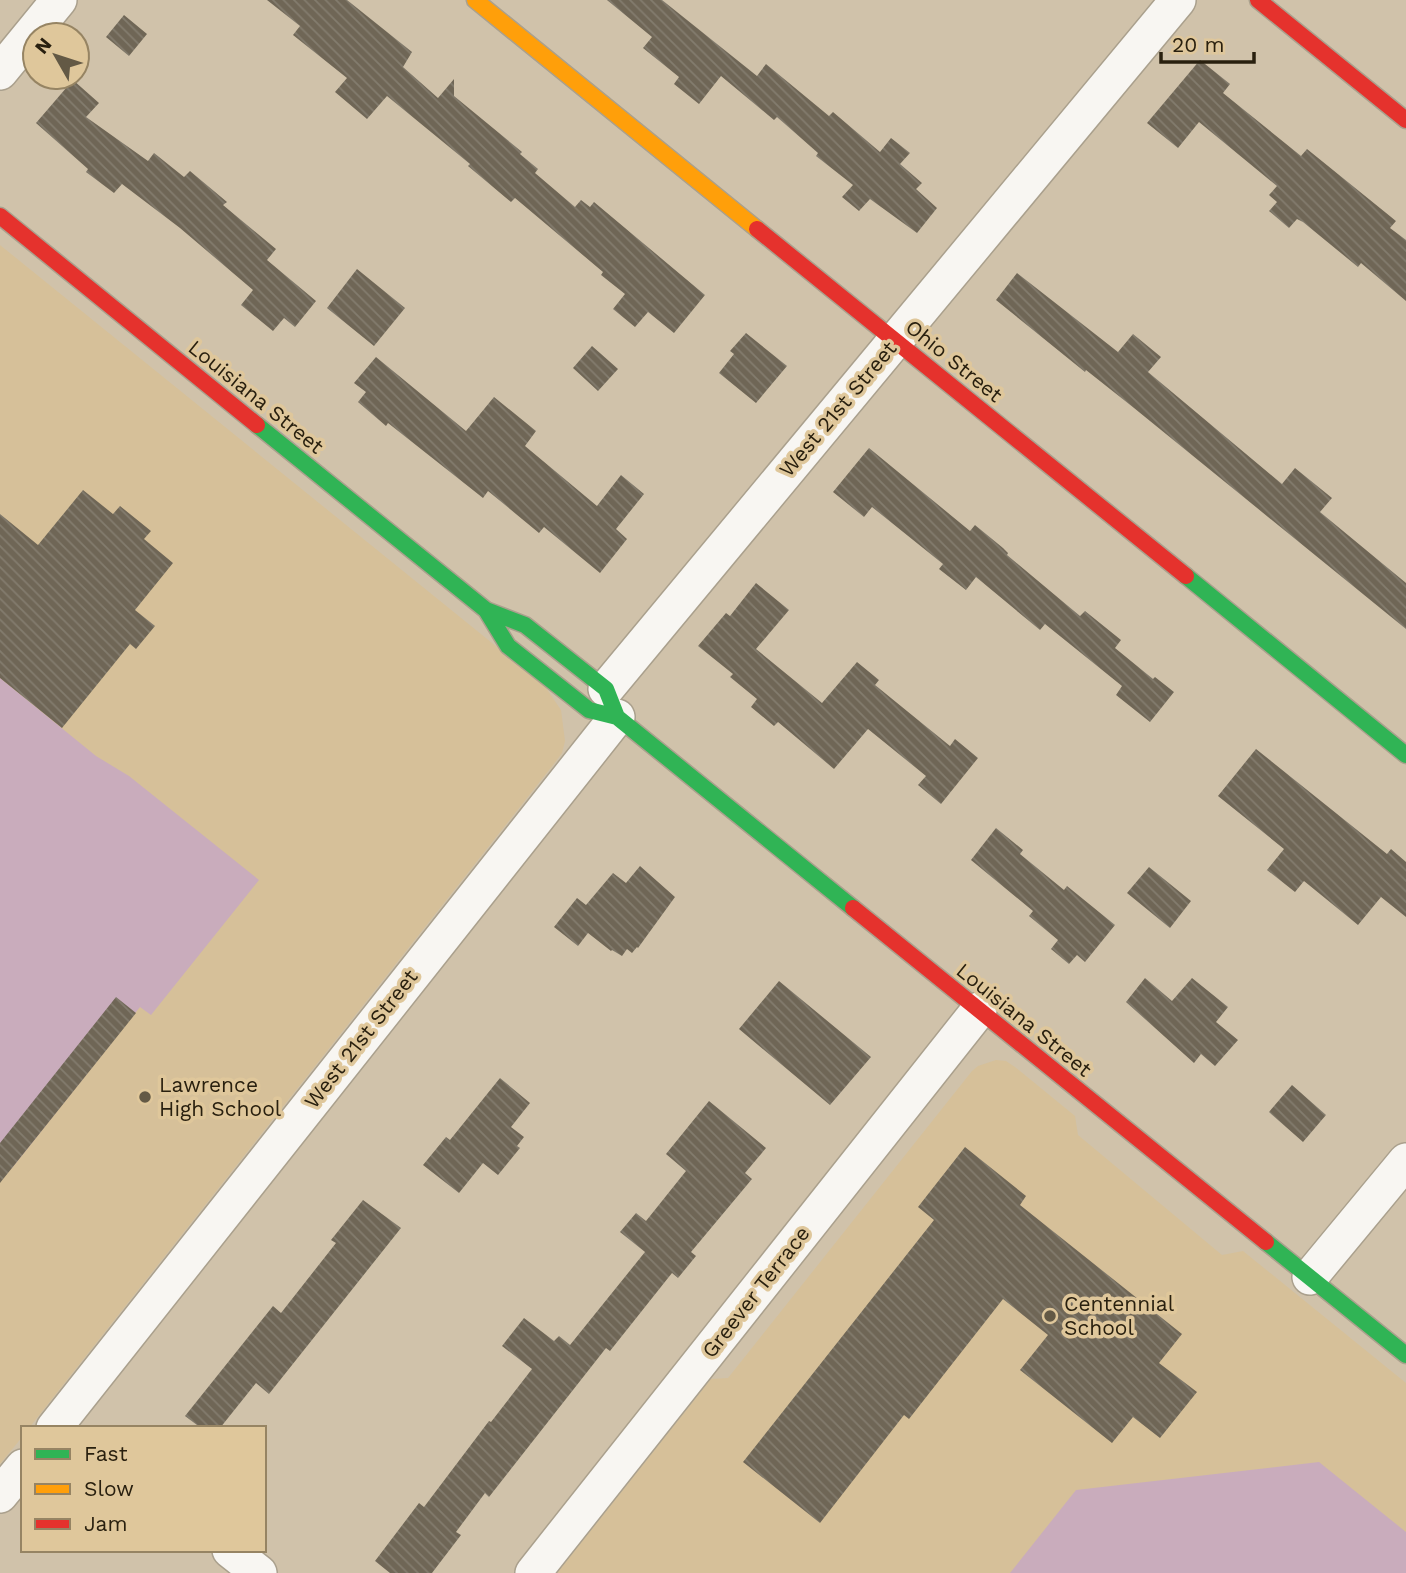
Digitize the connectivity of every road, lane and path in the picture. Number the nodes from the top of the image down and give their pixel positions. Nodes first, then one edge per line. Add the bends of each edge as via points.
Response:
1 (59, 0) edge
2 (475, 0) edge
3 (1178, 0) edge
4 (1258, 0) edge
5 (0, 72) edge
6 (1406, 120) edge
7 (0, 216) edge
8 (895, 341) junction
9 (486, 610) junction
10 (611, 703) junction
11 (1406, 755) edge
12 (979, 1010) junction
13 (1406, 1161) edge
14 (1310, 1277) junction
15 (1406, 1356) edge
16 (64, 1424) edge
17 (21, 1469) edge
18 (0, 1495) edge
19 (233, 1552) edge
20 (259, 1573) edge
21 (533, 1573) edge

1 - 5 street
2 - 8 main road, Ohio Street
3 - 8 street, West 21st Street
4 - 6 main road
7 - 9 main road, Louisiana Street
8 - 10 street, West 21st Street
8 - 11 main road, Ohio Street
9 - 10 main road, Louisiana Street via 525,625
9 - 10 main road, Louisiana Street via 508,646 589,710
10 - 12 main road, Louisiana Street
10 - 16 street, West 21st Street
12 - 14 main road, Louisiana Street
12 - 21 street, Greever Terrace
13 - 14 street
14 - 15 main road, Louisiana Street
17 - 18 street
19 - 20 street

